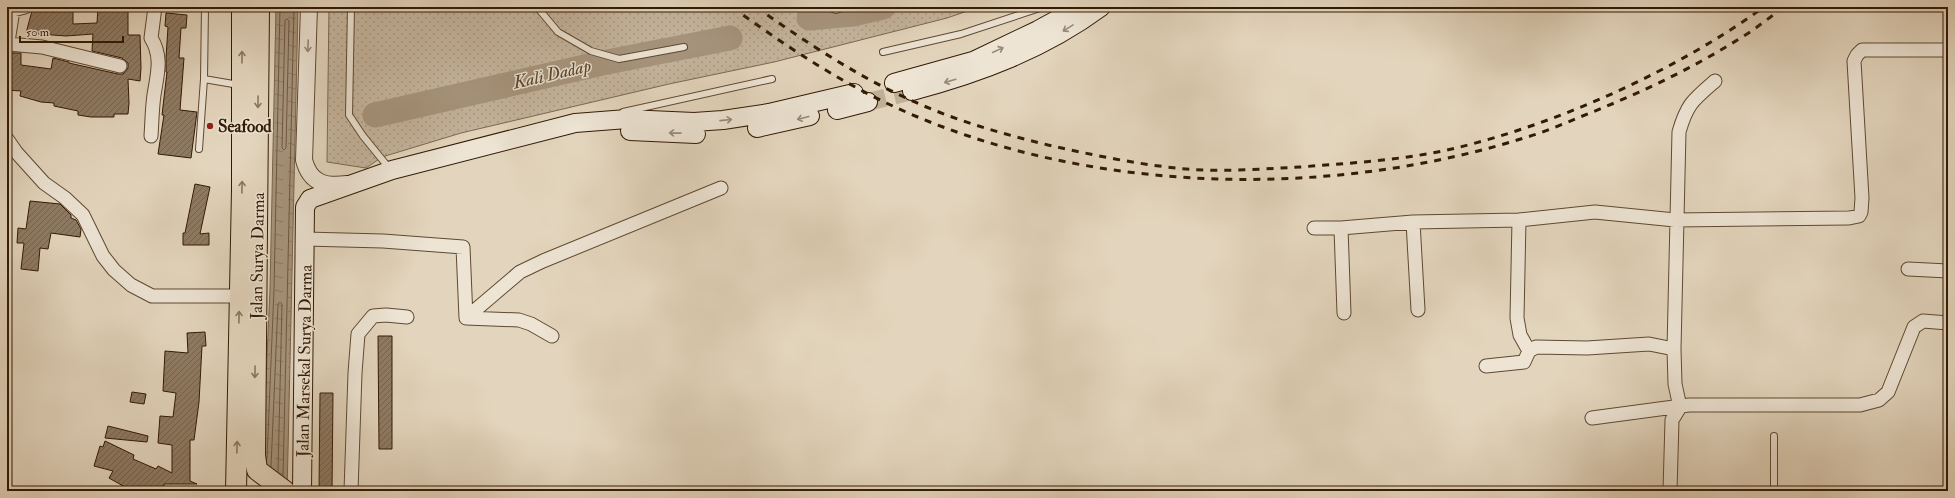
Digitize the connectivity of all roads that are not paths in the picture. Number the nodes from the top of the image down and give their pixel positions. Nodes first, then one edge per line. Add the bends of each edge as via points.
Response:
1 (25, 7) edge
2 (155, 7) edge
3 (205, 7) edge
4 (242, 7) edge
5 (259, 7) edge
6 (309, 7) edge
7 (351, 7) edge
8 (537, 7) edge
9 (828, 7) edge
10 (846, 7) edge
11 (1043, 7) edge
12 (1080, 7) edge
13 (1101, 7) edge
14 (8, 46) edge
15 (684, 47) dead end
16 (1948, 50) edge
17 (883, 52) dead end
18 (120, 66) dead end
19 (204, 79) junction
20 (772, 79) dead end
21 (1715, 81) dead end
22 (894, 83) tunnel mouth
23 (242, 85) junction
24 (912, 92) tunnel mouth
25 (575, 123) junction
26 (537, 132) junction
27 (151, 136) dead end
28 (7, 139) edge
29 (199, 149) dead end
30 (392, 170) junction
31 (366, 180) junction
32 (721, 188) dead end
33 (1519, 220) junction
34 (1676, 220) junction
35 (1412, 222) junction
36 (1314, 228) dead end
37 (1341, 228) junction
38 (305, 235) junction
39 (1908, 269) dead end
40 (1948, 271) edge
41 (240, 296) junction
42 (1418, 310) dead end
43 (1344, 313) dead end
44 (407, 317) dead end
45 (466, 318) junction
46 (1948, 323) edge
47 (552, 336) dead end
48 (1674, 349) junction
49 (1529, 351) junction
50 (1486, 366) dead end
51 (1680, 406) junction
52 (1592, 418) dead end
53 (1774, 436) dead end
54 (260, 472) junction
55 (236, 489) edge
56 (285, 491) edge
57 (302, 491) edge
58 (351, 491) edge
59 (1670, 491) edge
60 (1774, 491) edge

1 - 14 street via 13,10
2 - 27 street via 151,38 156,46 159,64
3 - 19 lane
23 -> 4 main road, Jalan Surya Darma
5 -> 54 main road, Jalan Surya Darma via 255,448
6 -> 31 street via 304,160 311,175 324,184 339,185
7 - 30 lane via 349,115
8 - 15 lane via 558,32 591,51 619,59
9 - 10 lane via 836,10
11 - 17 lane via 974,30
22 -> 12 main road via 973,61
13 -> 24 main road via 1047,41 1005,62
14 - 18 street via 42,47
16 - 34 street via 1862,50 1857,55 1854,61 1862,198 1859,216
19 - 23 lane
19 - 29 lane
20 - 25 lane
21 - 34 street via 1692,100 1680,126
41 -> 23 main road, Jalan Surya Darma
25 - 26 main road
25 -> 26 main road via 627,119 694,122 723,120 861,98 782,123 725,133 682,134 588,129
26 - 30 main road, Jalan Marsekal Surya Darma
28 - 41 street via 44,182 83,215 103,256 114,270 131,284 152,296
30 - 31 main road, Jalan Marsekal Surya Darma
31 - 38 main road, Jalan Marsekal Surya Darma via 310,199 306,204
32 - 45 street via 520,272
33 - 34 street via 1595,212
33 - 35 street
33 - 49 street via 1517,318 1520,335
34 - 48 street
35 - 37 street
35 - 42 street
36 - 37 street
37 - 43 street
38 - 45 street via 463,247
38 - 57 main road, Jalan Marsekal Surya Darma
39 - 40 street
55 -> 41 main road, Jalan Surya Darma
44 - 58 street via 373,316 358,334
45 - 47 street via 519,320
46 - 51 street via 1923,321 1914,327 1888,392 1879,400 1860,405
48 - 49 street via 1649,344 1587,348 1536,347
48 - 51 street via 1675,384
49 - 50 street via 1524,362
51 - 52 street
51 - 59 street via 1672,420
53 - 60 lane
54 - 55 main road
54 - 56 main road

